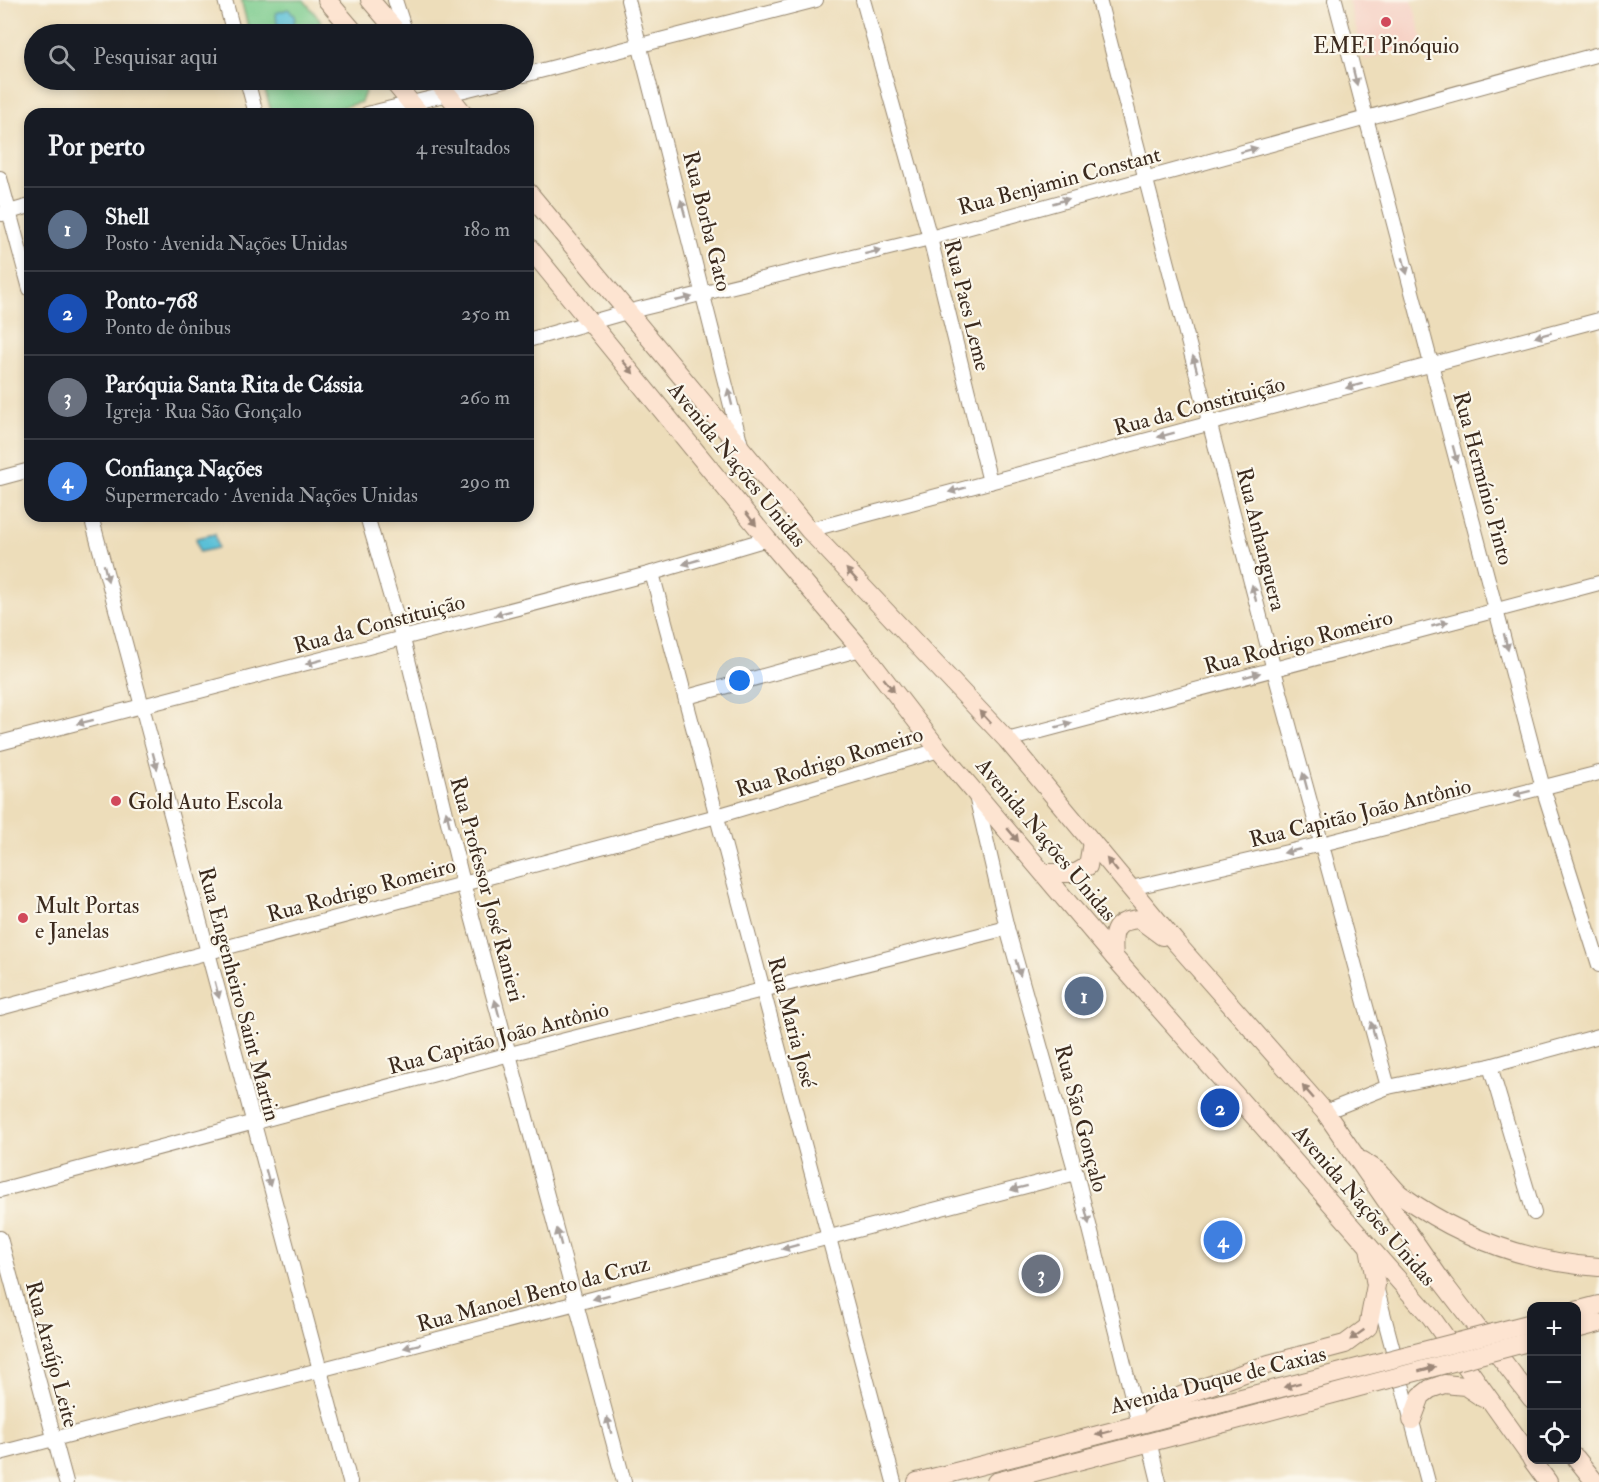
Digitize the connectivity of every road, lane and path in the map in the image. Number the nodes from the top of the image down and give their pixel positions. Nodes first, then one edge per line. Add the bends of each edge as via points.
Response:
1 (225, 0) edge
2 (327, 0) edge
3 (370, 0) edge
4 (395, 0) edge
5 (628, 0) edge
6 (816, 0) edge
7 (863, 0) edge
8 (1099, 0) edge
9 (1335, 0) edge
10 (231, 24) edge
11 (347, 24) edge
12 (390, 24) edge
13 (403, 24) edge
14 (640, 45) junction
15 (1599, 54) edge
16 (534, 72) edge
17 (250, 90) edge
18 (400, 90) edge
19 (444, 90) edge
20 (464, 90) edge
21 (447, 94) junction
22 (254, 108) edge
23 (415, 108) edge
24 (459, 108) edge
25 (1366, 118) junction
26 (0, 178) edge
27 (1146, 178) junction
28 (534, 199) edge
29 (24, 208) edge
30 (4, 213) edge
31 (930, 238) junction
32 (534, 253) edge
33 (24, 271) edge
34 (705, 294) junction
35 (627, 312) junction
36 (1599, 320) edge
37 (590, 322) junction
38 (534, 338) edge
39 (1431, 366) junction
40 (1211, 424) junction
41 (744, 454) junction
42 (24, 472) edge
43 (0, 478) edge
44 (990, 482) junction
45 (93, 522) edge
46 (369, 522) edge
47 (809, 530) junction
48 (767, 539) junction
49 (652, 573) junction
50 (1599, 583) edge
51 (1497, 608) junction
52 (403, 639) junction
53 (861, 650) junction
54 (1274, 670) junction
55 (687, 697) junction
56 (141, 708) junction
57 (1007, 740) junction
58 (0, 743) edge
59 (939, 750) junction
60 (1599, 773) edge
61 (1543, 788) junction
62 (974, 789) junction
63 (717, 816) junction
64 (1092, 842) junction
65 (1322, 844) junction
66 (1045, 873) junction
67 (463, 883) junction
68 (1131, 888) junction
69 (1007, 928) junction
70 (1177, 944) junction
71 (207, 952) junction
72 (1114, 957) junction
73 (1599, 965) edge
74 (763, 991) junction
75 (0, 1008) edge
76 (1599, 1036) edge
77 (510, 1054) junction
78 (1490, 1066) junction
79 (1388, 1087) junction
80 (1324, 1112) junction
81 (253, 1123) junction
82 (1355, 1156) junction
83 (1076, 1173) junction
84 (0, 1190) edge
85 (1534, 1213) dead end
86 (830, 1236) junction
87 (0, 1238) edge
88 (1367, 1242) junction
89 (1599, 1267) edge
90 (1376, 1286) junction
91 (577, 1304) junction
92 (1599, 1305) edge
93 (1581, 1310) edge
94 (1599, 1323) edge
95 (1527, 1324) edge
96 (1581, 1328) edge
97 (1527, 1342) edge
98 (320, 1369) junction
99 (1527, 1392) edge
100 (1490, 1404) junction
101 (1412, 1420) junction
102 (1143, 1423) junction
103 (54, 1438) junction
104 (1149, 1442) junction
105 (1527, 1452) edge
106 (0, 1453) edge
107 (1535, 1464) edge
108 (1581, 1464) edge
109 (66, 1482) edge
110 (350, 1482) edge
111 (624, 1482) edge
112 (894, 1482) edge
113 (917, 1482) edge
114 (996, 1482) edge
115 (1160, 1482) edge
116 (1428, 1482) edge
117 (1548, 1482) edge
118 (1595, 1482) edge

1 - 10 street
2 - 11 main road
3 - 12 main road
4 - 13 street
5 - 14 street, Rua Borba Gato
6 - 14 street
7 - 31 street, Rua Paes Leme
8 - 27 street, Rua Anhanguera
9 -> 25 street, Rua Hermínio Pinto
14 - 16 street
34 -> 14 street, Rua Borba Gato
15 - 25 street, Rua Benjamin Constant
17 - 22 street
18 - 23 main road
19 - 21 main road
20 - 21 street
21 - 23 street
21 - 24 main road
27 -> 25 street, Rua Benjamin Constant
25 -> 39 street, Rua Hermínio Pinto
26 - 30 street
31 -> 27 street, Rua Benjamin Constant
40 -> 27 street, Rua Anhanguera
28 - 35 main road, Avenida Nações Unidas
29 - 30 street
30 - 33 street
34 -> 31 street, Rua Benjamin Constant
31 - 44 street, Rua Paes Leme
32 - 37 main road, Avenida Nações Unidas
35 -> 34 street, Rua Benjamin Constant
41 -> 34 street, Rua Borba Gato
35 - 37 street, Rua Benjamin Constant
35 - 41 main road, Avenida Nações Unidas
36 -> 39 street, Rua da Constituição
37 - 38 street, Rua Benjamin Constant
37 -> 48 main road, Avenida Nações Unidas
39 -> 40 street, Rua da Constituição
39 -> 51 street, Rua Hermínio Pinto
40 -> 44 street, Rua da Constituição
54 -> 40 street, Rua Anhanguera
41 - 47 main road, Avenida Nações Unidas
42 - 43 street
44 -> 47 street, Rua da Constituição
45 -> 56 street, Rua Engenheiro Saint Martin
46 - 52 street, Rua Professor José Ranieri
57 -> 47 main road, Avenida Nações Unidas
48 -> 49 street, Rua da Constituição
48 - 53 main road, Avenida Nações Unidas
49 -> 52 street, Rua da Constituição
49 - 55 street, Rua Maria José
50 - 51 street, Rua Rodrigo Romeiro
54 -> 51 street, Rua Rodrigo Romeiro
51 -> 61 street, Rua Hermínio Pinto
52 -> 56 street, Rua da Constituição
67 -> 52 street, Rua Professor José Ranieri
53 - 55 street
53 -> 59 main road, Avenida Nações Unidas
57 -> 54 street, Rua Rodrigo Romeiro
65 -> 54 street, Rua Anhanguera
55 - 63 street, Rua Maria José
56 -> 58 street, Rua da Constituição
56 -> 71 street, Rua Engenheiro Saint Martin
57 - 64 main road, Avenida Nações Unidas
59 - 62 main road, Avenida Nações Unidas
59 - 63 street, Rua Rodrigo Romeiro
60 - 61 street, Rua Capitão João Antônio
61 -> 65 street, Rua Capitão João Antônio
61 - 73 street, Rua Hermínio Pinto
62 -> 66 main road, Avenida Nações Unidas
62 - 69 street, Rua São Gonçalo
63 - 67 street, Rua Rodrigo Romeiro
63 - 74 street, Rua Maria José
64 - 66 main road via 1088,866 1076,873
68 -> 64 main road, Avenida Nações Unidas
65 -> 68 street, Rua Capitão João Antônio
79 -> 65 street, Rua Anhanguera
66 - 72 main road, Avenida Nações Unidas
67 - 71 street, Rua Rodrigo Romeiro
77 -> 67 street, Rua Professor José Ranieri
68 - 70 main road, Avenida Nações Unidas
69 - 74 street, Rua Capitão João Antônio
69 -> 83 street, Rua São Gonçalo
70 - 72 main road via 1139,919 1126,920 1116,927
80 -> 70 main road, Avenida Nações Unidas
71 - 75 street, Rua Rodrigo Romeiro
71 -> 81 street, Rua Engenheiro Saint Martin
72 - 88 main road, Avenida Nações Unidas
74 - 77 street, Rua Capitão João Antônio
74 - 86 street, Rua Maria José
76 - 78 street
77 - 81 street, Rua Capitão João Antônio
91 -> 77 street, Rua Professor José Ranieri
78 - 79 street
78 - 85 street
79 - 80 street
80 - 82 main road, Avenida Nações Unidas
81 - 84 street, Rua Capitão João Antônio
81 -> 98 street, Rua Engenheiro Saint Martin
82 - 89 main road via 1381,1173 1398,1193 1477,1240 1520,1255
82 - 99 main road, Avenida Nações Unidas via 1443,1283
83 -> 86 street, Rua Manoel Bento da Cruz
83 -> 102 street, Rua São Gonçalo
86 -> 91 street, Rua Manoel Bento da Cruz
86 - 112 street, Rua Maria José
87 - 103 street, Rua Araújo Leite
88 - 90 main road
88 - 100 main road, Avenida Nações Unidas via 1431,1317
90 - 101 street
90 -> 102 main road via 1368,1327 1345,1344 1269,1364 1181,1396
91 -> 98 street, Rua Manoel Bento da Cruz
111 -> 91 street, Rua Professor José Ranieri
92 - 93 main road
94 - 96 main road
95 -> 102 main road, Avenida Duque de Caxias, bridge
104 -> 97 main road, Avenida Duque de Caxias, bridge
98 - 103 street, Rua Manoel Bento da Cruz
98 - 110 street, Rua Engenheiro Saint Martin
100 - 101 main road via 1465,1386 1444,1384 1421,1396
100 - 105 main road, Avenida Nações Unidas
101 - 116 street
102 -> 113 main road, Avenida Duque de Caxias
103 - 106 street, Rua Manoel Bento da Cruz
103 - 109 street, Rua Araújo Leite
104 - 114 main road, Avenida Duque de Caxias
104 - 115 street
107 - 117 main road, Avenida Nações Unidas
108 - 118 main road

